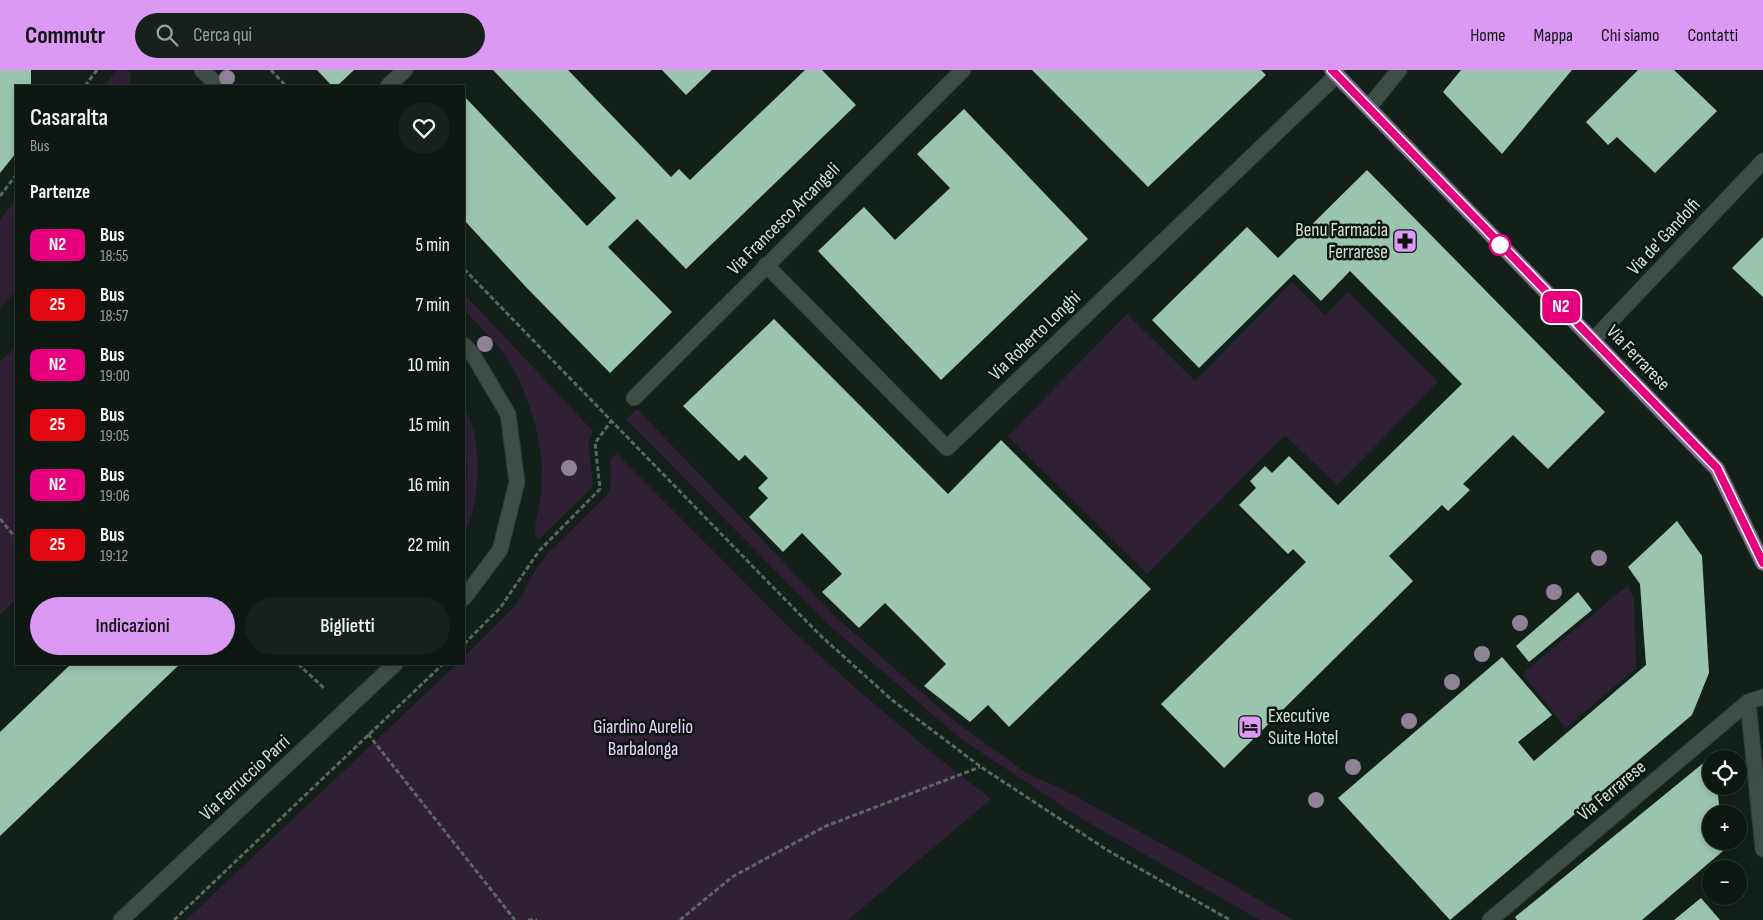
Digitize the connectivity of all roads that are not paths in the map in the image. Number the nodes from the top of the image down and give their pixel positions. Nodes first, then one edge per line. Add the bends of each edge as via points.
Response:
1 (202, 70) edge
2 (405, 70) edge
3 (963, 70) edge
4 (1399, 70) edge
5 (1335, 72) edge
6 (217, 85) edge
7 (389, 85) edge
8 (1369, 107) junction
9 (1763, 161) edge
10 (766, 265) junction
11 (1593, 340) junction
12 (465, 346) edge
13 (634, 398) dead end
14 (1763, 563) edge
15 (465, 597) edge
16 (394, 665) edge
17 (1756, 699) edge
18 (1763, 849) edge
19 (121, 920) edge
20 (1490, 920) edge

1 - 6 street
2 - 7 street
3 - 10 street, Via Francesco Arcangeli
4 - 8 street
5 - 8 main road, Via Ferrarese
5 - 10 street, Via Roberto Longhi via 947,448
8 - 11 main road, Via Ferrarese
9 - 11 street, Via de' Gandolfi
10 - 13 street, Via Francesco Arcangeli
11 - 14 main road, Via Ferrarese via 1717,468
12 - 15 street via 474,355 508,414 517,482 500,550
16 - 19 street, Via Ferruccio Parri
17 - 18 street
17 - 20 street, Via Ferrarese

